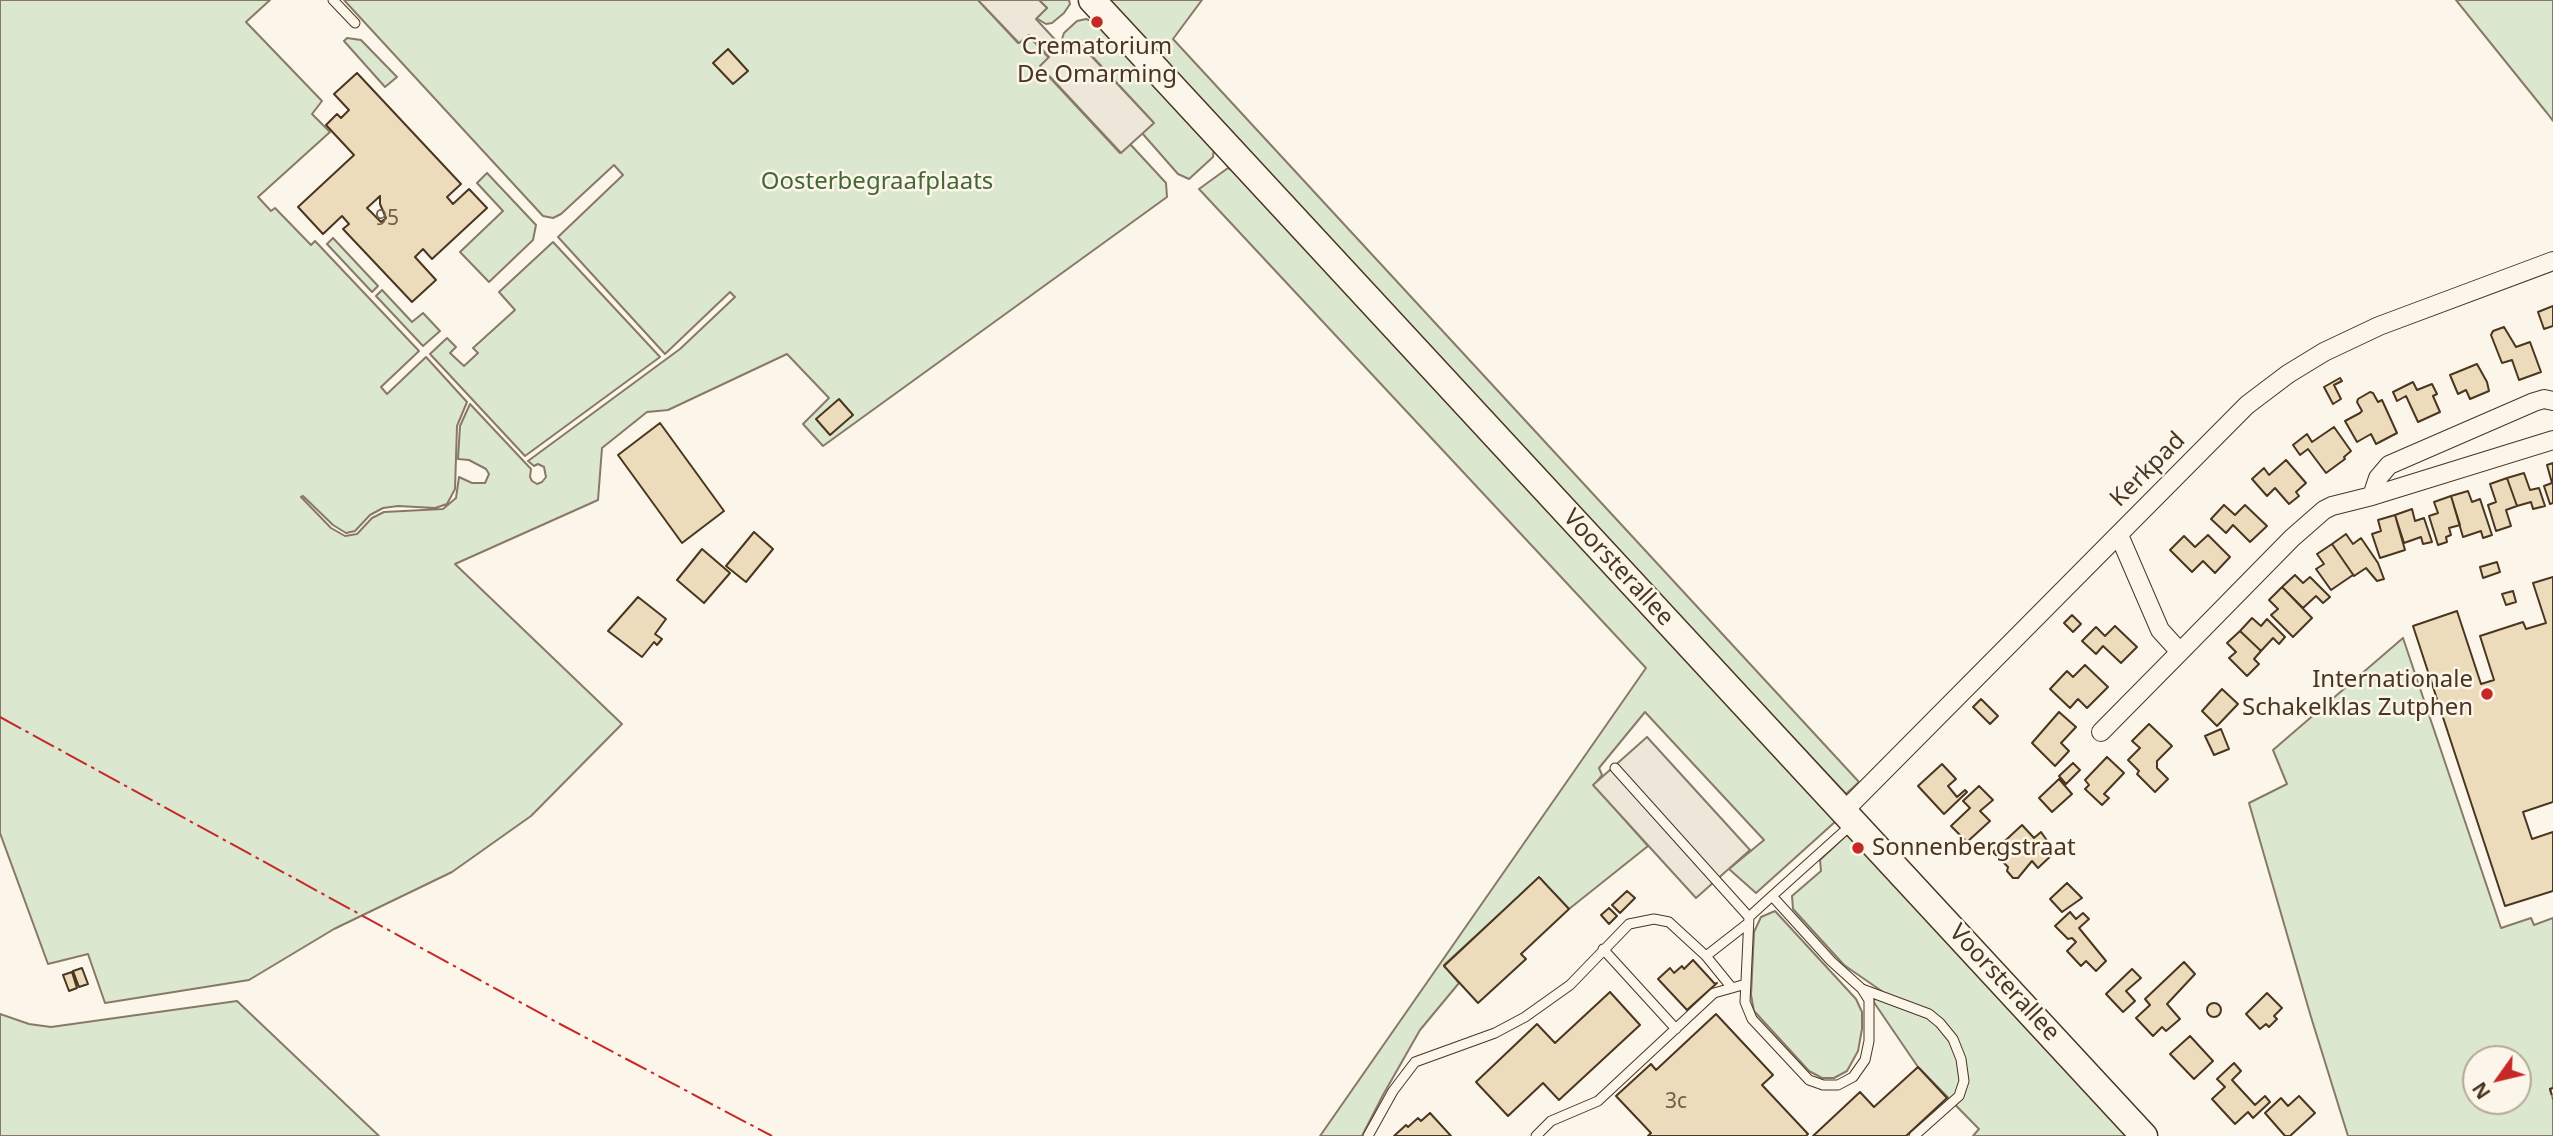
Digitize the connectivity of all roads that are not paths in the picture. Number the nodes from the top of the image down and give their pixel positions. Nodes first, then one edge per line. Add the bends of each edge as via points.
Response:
1 (333, 0) edge
2 (1092, 0) edge
3 (355, 23) dead end
4 (2553, 261) edge
5 (2553, 401) edge
6 (2553, 440) edge
7 (2372, 496) junction
8 (2119, 535) junction
9 (2180, 652) junction
10 (2101, 732) dead end
11 (1615, 768) dead end
12 (1849, 816) junction
13 (1772, 896) junction
14 (1748, 921) junction
15 (1603, 949) junction
16 (1706, 956) junction
17 (1746, 984) junction
18 (1732, 988) junction
19 (1862, 989) junction
20 (1676, 1029) junction
21 (1368, 1136) edge
22 (1536, 1136) edge
23 (1914, 1136) edge
24 (2144, 1136) edge

1 - 3 lane
2 - 12 main road, Voorsterallee
4 - 8 street, Kerkpad via 2379,326 2288,374 2247,405
5 - 7 street via 2534,402 2389,465
6 - 7 street
7 - 9 street via 2324,510
8 - 9 street via 2160,630
8 - 12 street, Kerkpad
9 - 10 street
11 - 14 lane
12 - 13 lane
12 - 24 main road, Voorsterallee
13 - 14 lane
13 - 19 lane
14 - 16 lane
14 - 17 lane
15 - 16 lane via 1629,924 1654,919 1669,922
15 - 20 lane
15 - 21 lane via 1570,985 1525,1017 1415,1062
16 - 18 lane
17 - 18 lane
17 - 19 lane via 1745,1002 1752,1019 1809,1080 1823,1085 1839,1085 1853,1077 1865,1060 1870,1014
18 - 20 lane via 1714,993
19 - 23 lane via 1930,1014 1952,1039 1961,1059 1964,1081 1959,1096
20 - 22 lane via 1598,1101 1551,1121

